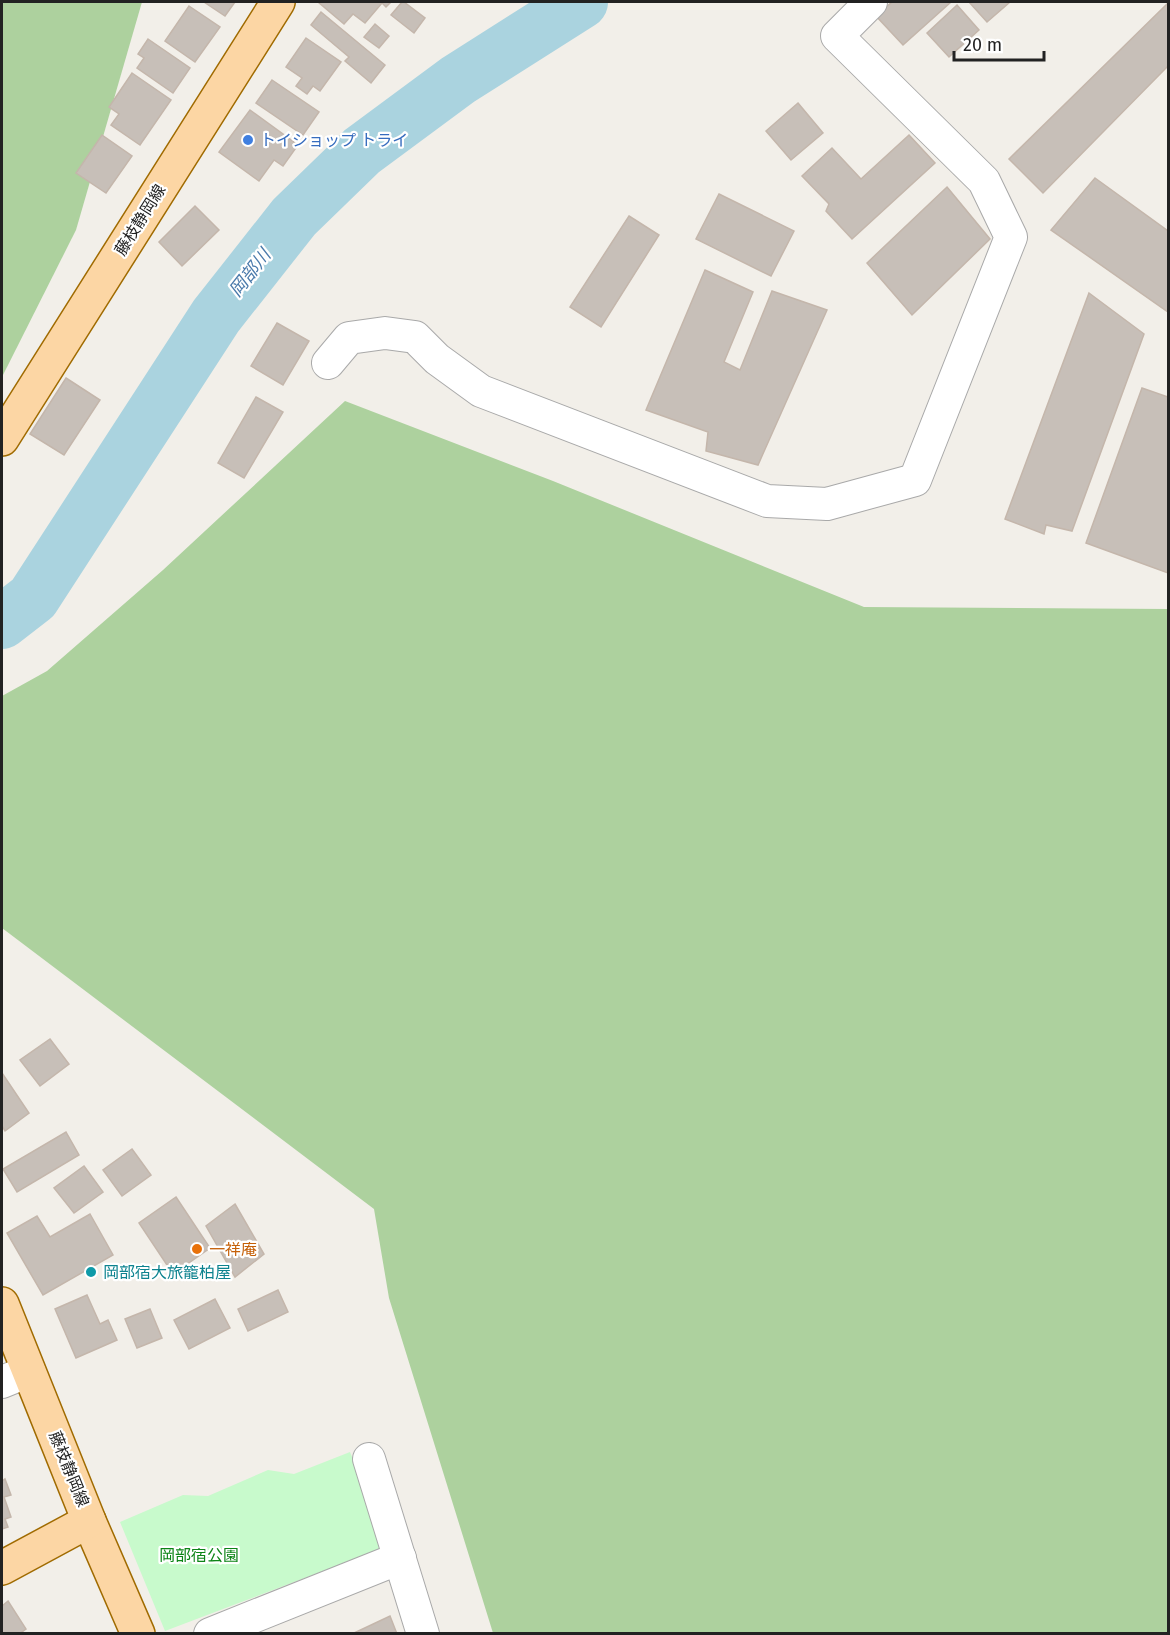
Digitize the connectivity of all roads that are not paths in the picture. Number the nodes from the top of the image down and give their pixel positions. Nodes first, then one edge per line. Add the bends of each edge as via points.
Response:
1 (278, 2) edge
2 (871, 2) edge
3 (328, 363) dead end
4 (2, 440) edge
5 (2, 1304) edge
6 (15, 1376) edge
7 (369, 1459) dead end
8 (89, 1521) junction
9 (400, 1558) junction
10 (2, 1568) edge
11 (138, 1634) edge
12 (210, 1634) edge
13 (423, 1634) edge

1 - 4 main road, 藤枝静岡線
2 - 3 street via 837,36 984,181 1011,237 915,480 827,504 767,501 481,391 414,337 385,333 349,338
5 - 6 main road, 藤枝静岡線
6 - 8 main road, 藤枝静岡線
7 - 9 street
8 - 10 main road
8 - 11 main road, 藤枝静岡線
9 - 12 street
9 - 13 street

